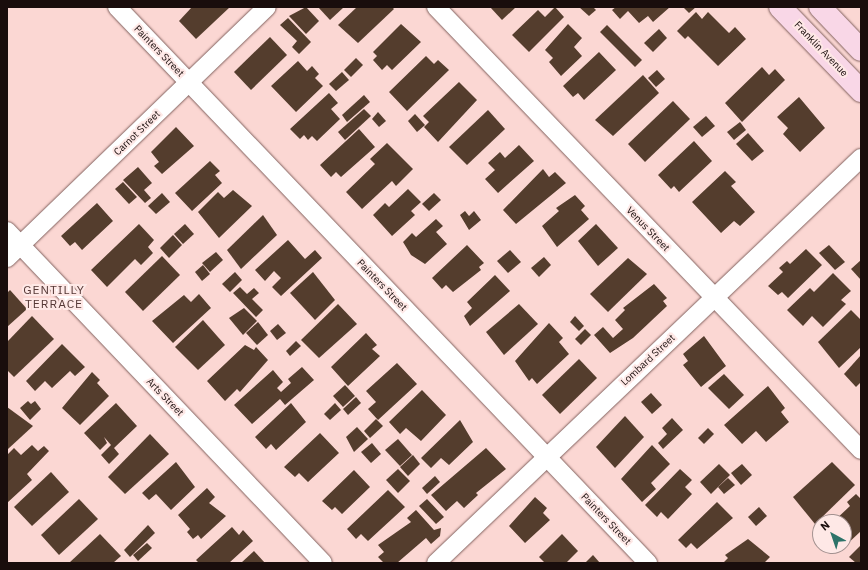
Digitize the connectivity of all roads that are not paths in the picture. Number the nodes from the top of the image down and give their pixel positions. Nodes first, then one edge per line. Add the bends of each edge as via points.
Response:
1 (117, 7) edge
2 (268, 7) edge
3 (436, 7) edge
4 (780, 7) edge
5 (820, 7) edge
6 (861, 50) edge
7 (189, 83) junction
8 (861, 91) edge
9 (861, 158) edge
10 (7, 231) edge
11 (21, 245) junction
12 (7, 258) edge
13 (713, 298) junction
14 (861, 450) edge
15 (546, 457) junction
16 (323, 563) edge
17 (436, 563) edge
18 (648, 563) edge

1 - 7 street, Painters Street
2 - 7 street, Carnot Street
3 - 13 street, Venus Street
4 - 8 street, Franklin Avenue
5 - 6 street
7 - 11 street, Carnot Street
7 - 15 street, Painters Street
9 - 13 street, Lombard Street
10 - 11 street, Arts Street
11 - 12 street, Carnot Street
11 - 16 street, Arts Street
13 - 14 street, Venus Street
13 - 15 street, Lombard Street
15 - 17 street, Lombard Street
15 - 18 street, Painters Street

